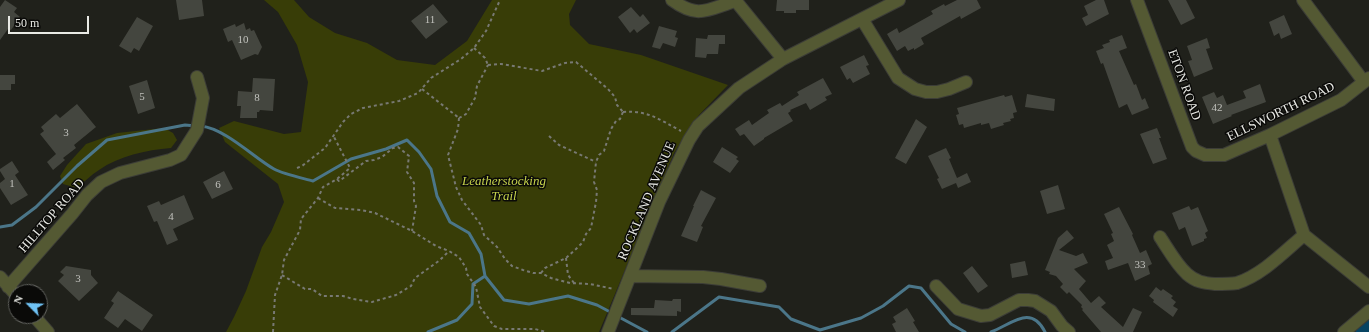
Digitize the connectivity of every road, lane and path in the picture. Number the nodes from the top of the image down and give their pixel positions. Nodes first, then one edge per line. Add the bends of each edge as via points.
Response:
1 (500, 0) edge
2 (672, 0) edge
3 (899, 0) edge
4 (1137, 0) edge
5 (1303, 0) edge
6 (735, 1) edge
7 (862, 20) junction
8 (474, 48) junction
9 (783, 60) junction
10 (488, 65) junction
11 (197, 77) dead end
12 (1366, 80) edge
13 (966, 82) dead end
14 (422, 89) junction
15 (623, 112) junction
16 (459, 118) junction
17 (333, 135) junction
18 (1270, 135) junction
19 (549, 136) dead end
20 (691, 137) junction
21 (1224, 155) joint
22 (596, 162) junction
23 (297, 168) dead end
24 (337, 179) junction
25 (318, 198) junction
26 (412, 231) junction
27 (1304, 235) junction
28 (1160, 237) dead end
29 (449, 251) junction
30 (566, 258) junction
31 (541, 273) junction
32 (282, 275) junction
33 (630, 276) junction
34 (0, 277) edge
35 (574, 283) junction
36 (17, 284) edge
37 (8, 286) edge
38 (760, 286) dead end
39 (936, 286) dead end
40 (1369, 287) edge
41 (622, 296) junction
42 (1369, 311) edge
43 (41, 324) edge
44 (610, 327) edge
45 (502, 329) junction
46 (48, 332) edge
47 (273, 332) edge
48 (502, 332) edge
49 (546, 332) edge
50 (1069, 332) edge
51 (1344, 332) edge

1 - 8 path via 486,31
2 - 6 street via 693,11 705,11
3 - 7 street, ROCKLAND AVENUE
4 - 21 street, ETON ROAD via 1192,147 1205,155
5 - 12 street
6 - 9 street
7 - 9 street, ROCKLAND AVENUE
7 - 13 street via 898,78 915,90 937,92
8 - 10 path via 485,58
8 - 14 path via 431,78
9 - 20 street, ROCKLAND AVENUE via 739,88 698,126
10 - 15 path via 501,64 542,71 576,62 608,89
10 - 16 path via 477,86 475,98 466,114
11 - 36 street, HILLTOP ROAD via 202,98 198,124 181,154 170,160 120,173 101,182 87,195
12 - 18 street, ELLSWORTH ROAD via 1341,100
14 - 16 path
14 - 17 path via 399,101 363,108 351,114
15 - 20 path via 647,113
15 - 22 path via 611,129 604,151
16 - 31 path via 455,140 448,155 462,200 484,235 512,266
17 - 23 path via 325,148
17 - 24 path via 350,168
18 - 21 street, ELLSWORTH ROAD
18 - 27 street
19 - 22 path via 559,145
20 - 33 street, ROCKLAND AVENUE via 659,202
22 - 30 path via 596,202 590,228 583,242
24 - 25 path via 323,186
24 - 26 path via 339,181 366,161 382,157 398,147 409,156 407,172 414,183 416,206
25 - 26 path via 335,208 375,213
25 - 32 path via 301,219 300,230 284,260
26 - 29 path
27 - 28 street via 1246,279 1220,284 1201,283 1188,274
27 - 40 street
29 - 32 path via 415,278 411,286 396,295 372,302 344,296 322,296
29 - 45 path via 459,257 476,286 480,308 494,326
30 - 31 path via 545,268
30 - 35 path via 568,275
31 - 35 path via 560,281
32 - 47 path via 275,295
33 - 38 street via 721,278
33 - 41 street, ROCKLAND AVENUE
34 - 37 street
35 - 41 path via 609,287
39 - 50 street via 958,309 980,316 990,315 1019,300 1035,302 1050,311
41 - 44 street, ROCKLAND AVENUE
42 - 51 street
43 - 46 street
45 - 48 path
45 - 49 path via 535,329

